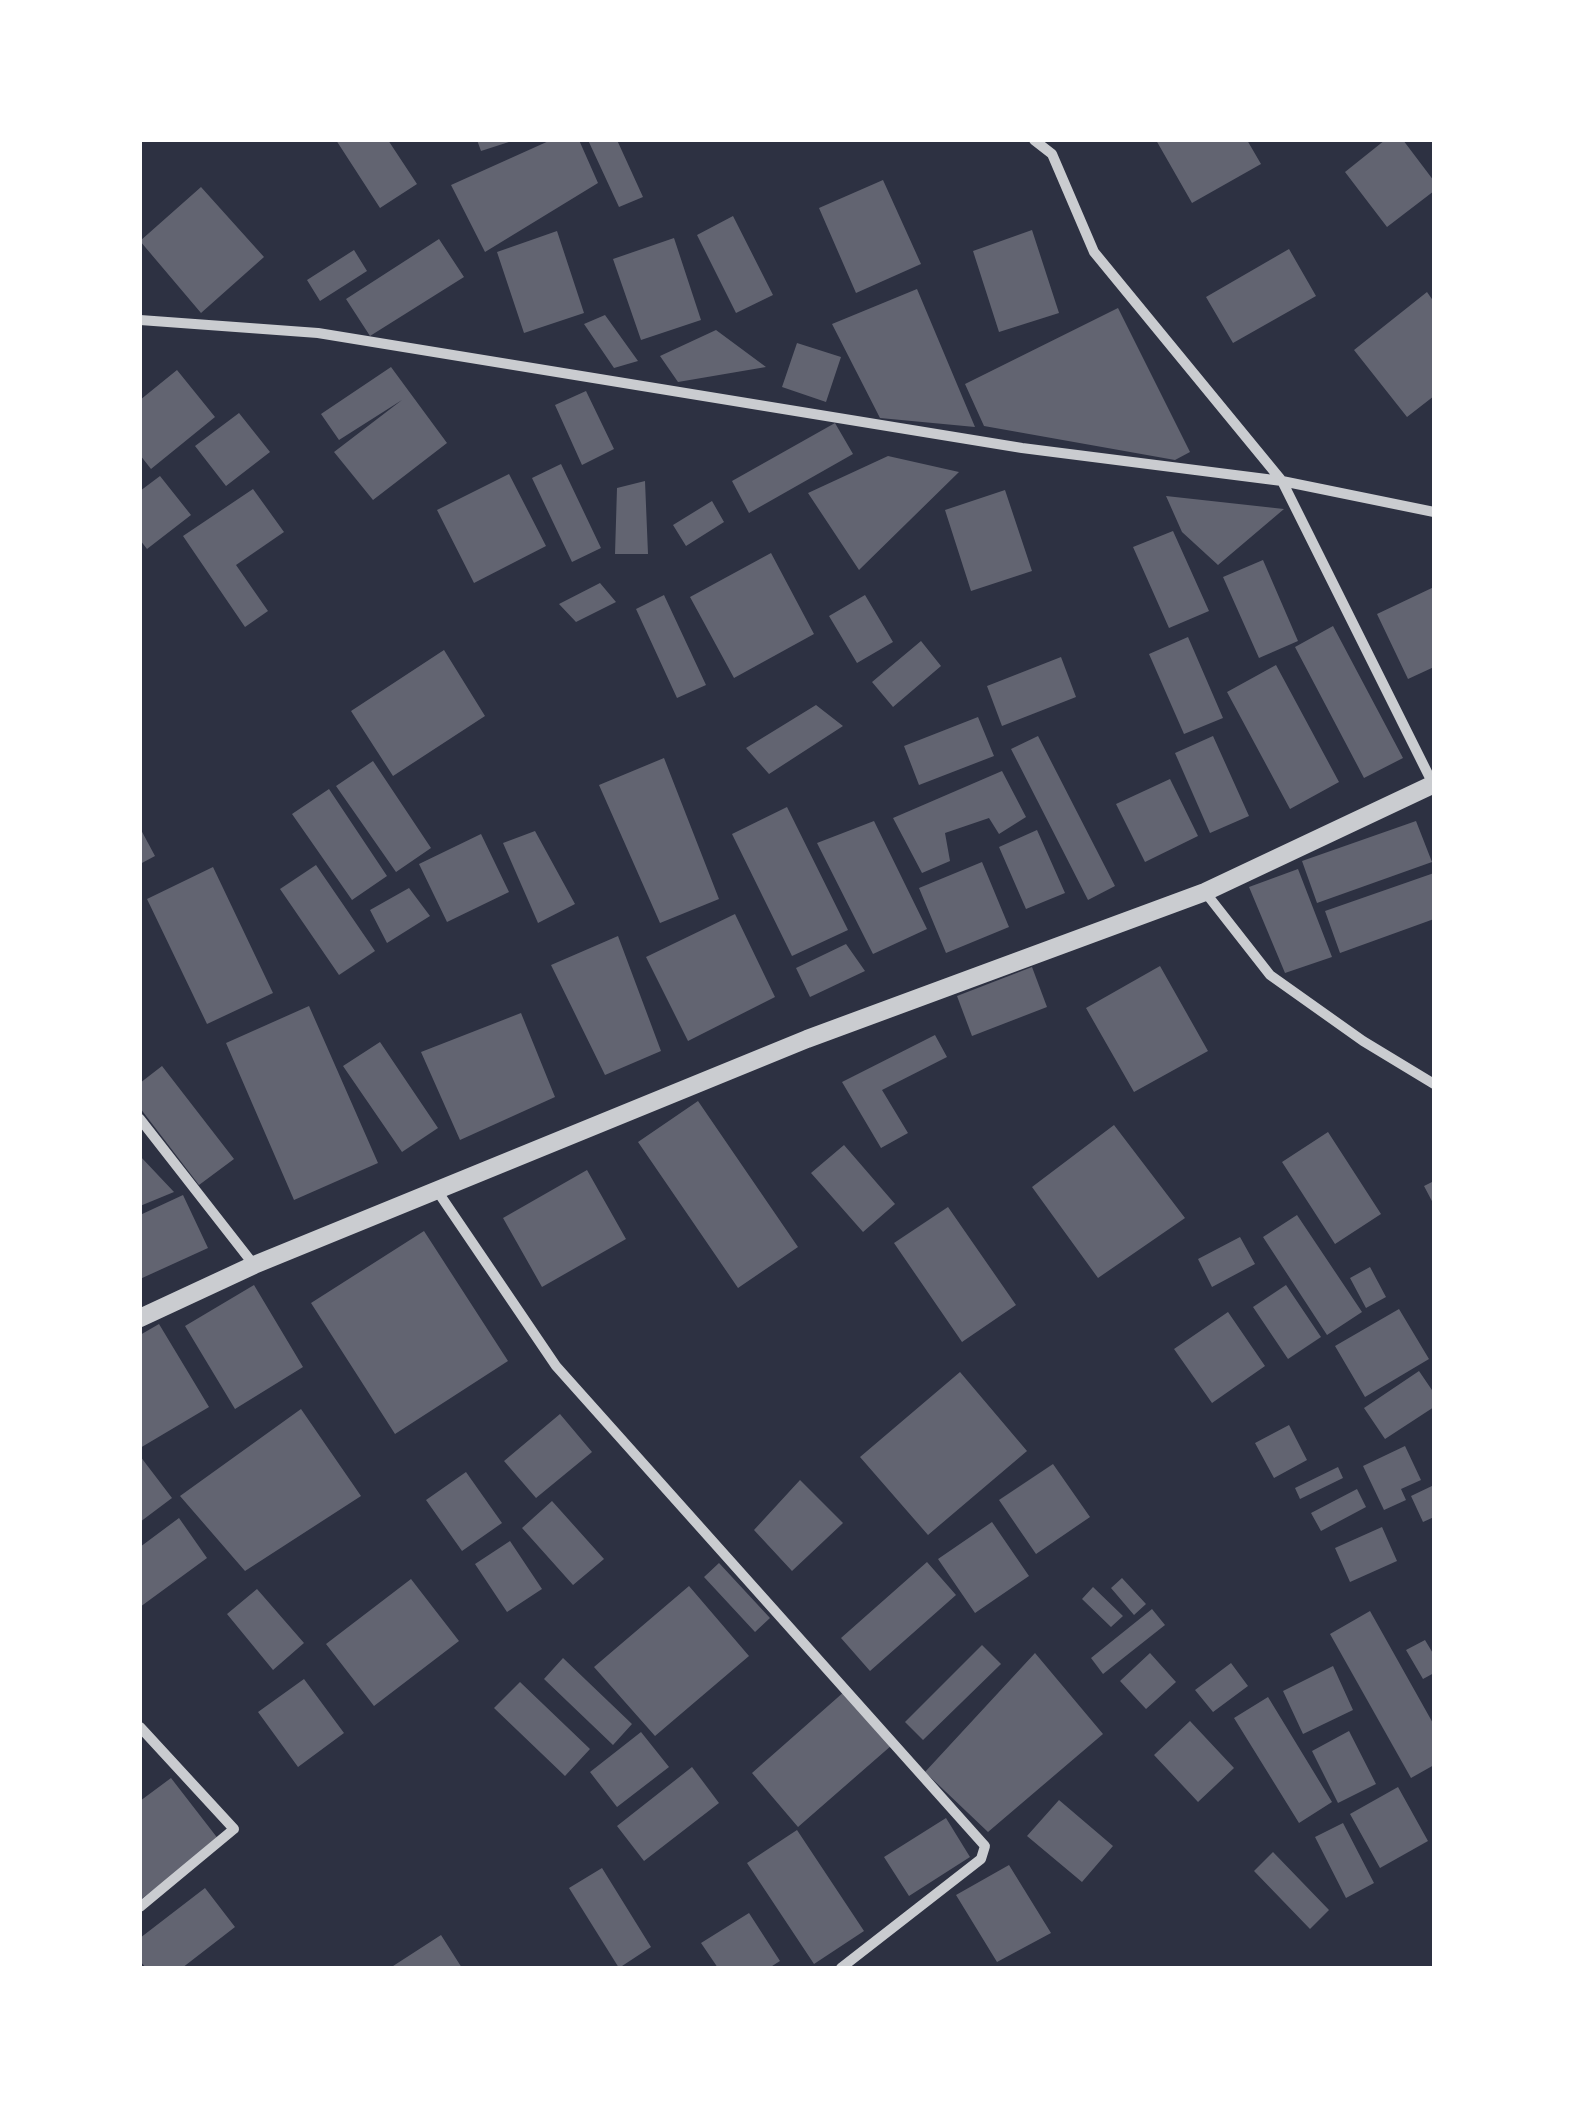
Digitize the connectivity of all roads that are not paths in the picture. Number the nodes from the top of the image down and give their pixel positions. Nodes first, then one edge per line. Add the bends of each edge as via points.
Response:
1 (1034, 140) edge
2 (140, 320) edge
3 (1282, 481) junction
4 (1434, 512) edge
5 (1434, 784) edge
6 (1205, 892) junction
7 (1434, 1084) edge
8 (140, 1119) edge
9 (438, 1192) junction
10 (254, 1266) junction
11 (140, 1318) edge
12 (140, 1727) edge
13 (140, 1907) edge
14 (841, 1968) edge

1 - 3 street via 1052,154 1094,252
2 - 3 street via 318,334 1022,448
3 - 4 street
3 - 5 street
5 - 6 street
6 - 7 street via 1270,975
6 - 9 street via 807,1040
8 - 10 street
9 - 10 street
9 - 14 street via 556,1366 984,1846 981,1859
10 - 11 street
12 - 13 street via 234,1829

